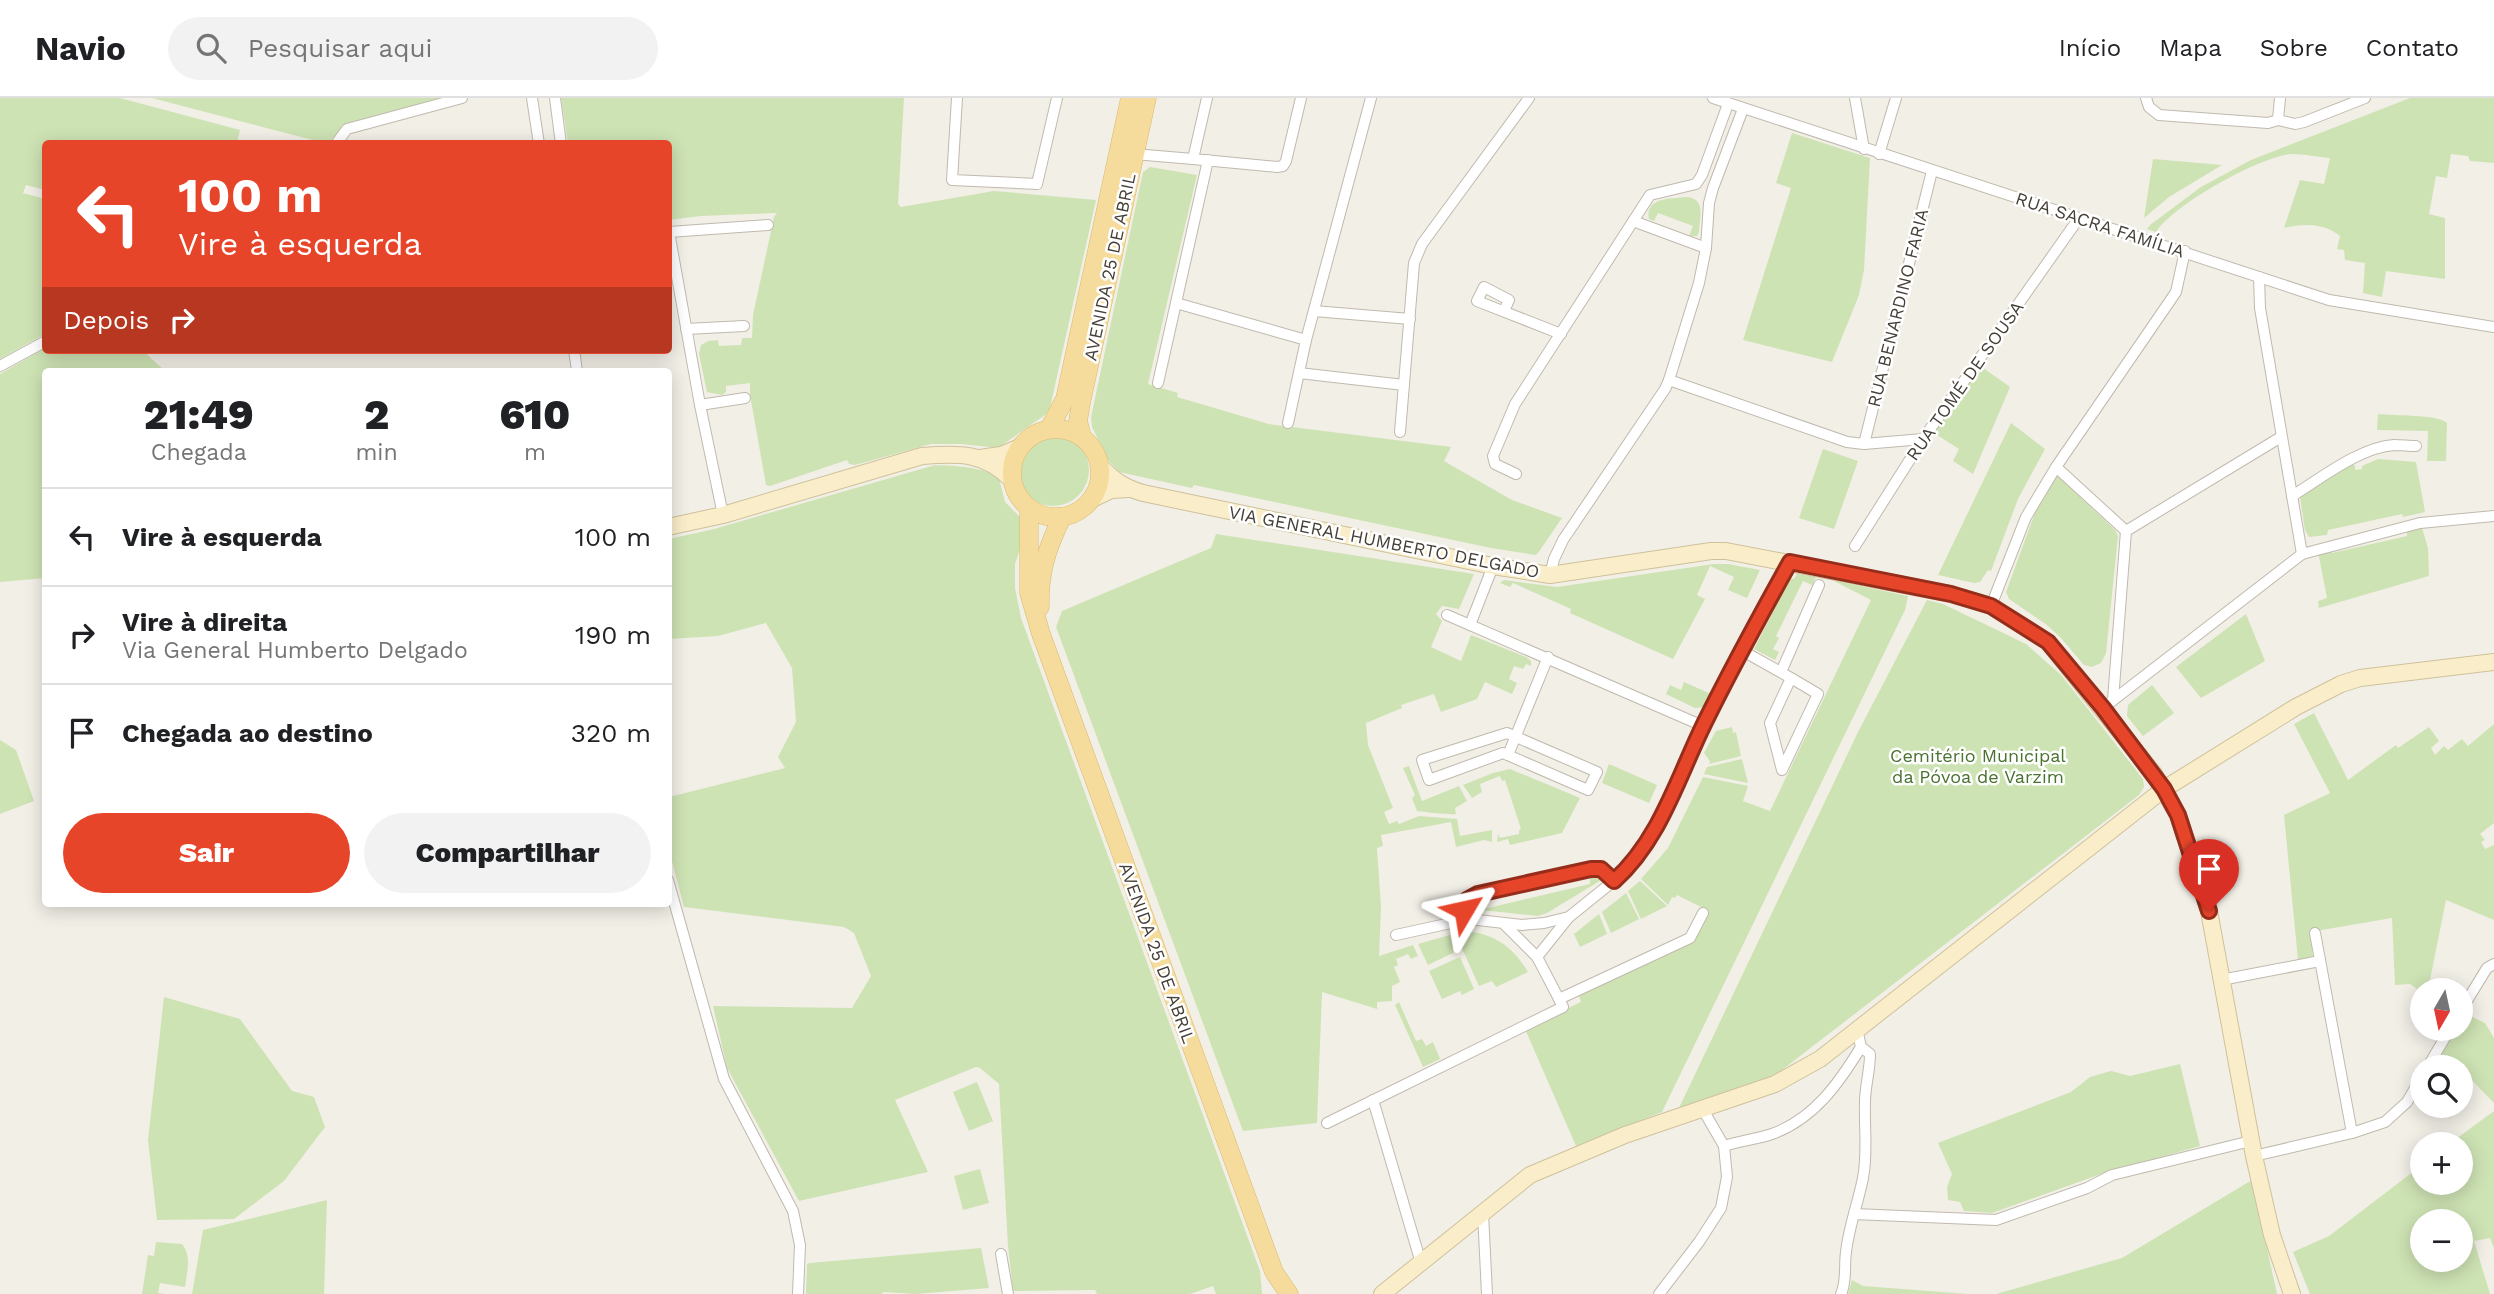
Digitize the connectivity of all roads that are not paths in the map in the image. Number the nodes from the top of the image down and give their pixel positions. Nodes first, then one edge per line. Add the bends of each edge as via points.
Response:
1 (462, 98) edge
2 (532, 98) edge
3 (555, 98) edge
4 (957, 98) edge
5 (1056, 98) edge
6 (1130, 98) edge
7 (1147, 98) edge
8 (1208, 98) edge
9 (1301, 98) edge
10 (1370, 98) edge
11 (1528, 98) edge
12 (1713, 98) edge
13 (1855, 98) edge
14 (1896, 98) edge
15 (2147, 98) edge
16 (2280, 98) edge
17 (2365, 98) edge
18 (1728, 104) junction
19 (1743, 109) junction
20 (2278, 120) junction
21 (339, 140) edge
22 (538, 140) edge
23 (560, 140) edge
24 (1864, 149) junction
25 (1134, 154) junction
26 (1879, 154) junction
27 (1193, 159) junction
28 (1208, 160) junction
29 (1932, 171) junction
30 (1699, 180) junction
31 (1715, 184) junction
32 (2079, 218) junction
33 (1633, 221) junction
34 (768, 225) dead end
35 (672, 232) edge
36 (1706, 248) junction
37 (672, 249) edge
38 (2185, 251) junction
39 (2259, 277) junction
40 (1176, 303) junction
41 (1314, 311) junction
42 (1504, 311) dead end
43 (1409, 319) junction
44 (744, 326) dead end
45 (2494, 327) edge
46 (686, 329) junction
47 (1561, 334) junction
48 (1306, 340) junction
49 (42, 343) edge
50 (0, 366) edge
51 (1299, 373) junction
52 (1669, 380) junction
53 (1158, 383) dead end
54 (1404, 385) junction
55 (746, 398) dead end
56 (700, 405) junction
57 (1288, 423) dead end
58 (1049, 429) junction
59 (1401, 432) dead end
60 (1082, 437) junction
61 (2281, 437) junction
62 (1923, 439) junction
63 (1864, 444) junction
64 (2416, 446) dead end
65 (1020, 447) junction
66 (979, 458) junction
67 (1100, 466) junction
68 (2056, 467) junction
69 (1517, 474) dead end
70 (1012, 480) junction
71 (1129, 489) junction
72 (2292, 496) junction
73 (1092, 499) junction
74 (1029, 509) junction
75 (723, 515) junction
76 (2494, 516) edge
77 (1062, 517) junction
78 (672, 526) edge
79 (2126, 531) junction
80 (1855, 546) dead end
81 (2302, 554) junction
82 (1790, 562) junction
83 (1493, 566) junction
84 (1550, 575) junction
85 (1819, 585) dead end
86 (1991, 606) junction
87 (1447, 615) dead end
88 (1470, 625) junction
89 (1041, 634) junction
90 (1741, 650) junction
91 (1548, 657) junction
92 (2494, 662) edge
93 (1786, 675) junction
94 (2108, 704) junction
95 (1703, 726) junction
96 (1516, 736) junction
97 (1508, 755) junction
98 (2164, 789) junction
99 (1614, 881) junction
100 (672, 894) edge
101 (1703, 913) dead end
102 (1569, 917) junction
103 (1467, 919) junction
104 (1504, 924) junction
105 (2315, 933) dead end
106 (1396, 935) dead end
107 (1537, 957) junction
108 (2320, 961) junction
109 (2494, 964) edge
110 (2221, 980) junction
111 (2473, 991) edge
112 (1559, 999) junction
113 (1857, 1029) junction
114 (1861, 1047) junction
115 (2410, 1097) edge
116 (1373, 1100) junction
117 (1702, 1108) junction
118 (1327, 1123) dead end
119 (2351, 1133) junction
120 (1724, 1146) junction
121 (2253, 1149) junction
122 (1483, 1213) junction
123 (1854, 1214) junction
124 (1001, 1254) dead end
125 (1421, 1263) junction
126 (1274, 1272) junction
127 (798, 1294) edge
128 (1008, 1294) edge
129 (1274, 1294) edge
130 (1289, 1294) edge
131 (1382, 1294) edge
132 (1487, 1294) edge
133 (1659, 1294) edge
134 (1841, 1294) edge
135 (2292, 1294) edge

1 - 21 street via 347,129
2 - 22 street
3 - 23 street
4 - 5 street via 952,180 1037,184
6 - 58 main road, AVENIDA 25 DE ABRIL via 1065,399
7 - 25 main road, AVENIDA 25 DE ABRIL
8 - 27 street
9 - 28 street via 1283,166
10 - 41 street
11 - 43 street via 1422,244 1414,262
12 - 18 street, RUA SACRA FAMÍLIA
13 - 24 street
14 - 26 street
15 - 20 street via 2149,107 2159,115
16 - 20 street
17 - 20 street via 2304,122
18 - 19 street, RUA SACRA FAMÍLIA
18 - 30 street
19 - 24 street, RUA SACRA FAMÍLIA
19 - 31 street
24 - 26 street, RUA SACRA FAMÍLIA
25 - 27 street
25 - 60 main road, AVENIDA 25 DE ABRIL via 1081,402 1078,421
26 - 29 street, RUA SACRA FAMÍLIA
27 - 28 street
28 - 40 street
29 - 32 street, RUA SACRA FAMÍLIA
29 - 63 street, RUA BENARDINO FARIA
30 - 31 street
30 - 33 street via 1650,195
31 - 36 street
32 - 38 street, RUA SACRA FAMÍLIA
32 - 62 street, RUA TOMÉ DE SOUSA
33 - 36 street
33 - 47 street
34 - 35 street
36 - 52 street
37 - 46 street
38 - 39 street, RUA SACRA FAMÍLIA
38 - 68 street via 2176,292
39 - 45 street, RUA SACRA FAMÍLIA via 2329,300
39 - 61 street
40 - 48 street
40 - 53 street
41 - 43 street
41 - 48 street
42 - 47 street
43 - 54 street
44 - 46 street
46 - 56 street
47 - 69 street via 1515,404 1493,456 1495,464
48 - 51 street
49 - 50 street
51 - 54 street
51 - 57 street
52 - 63 street via 1847,443
52 - 84 street via 1563,540
54 - 59 street
55 - 56 street
56 - 75 street
58 - 60 main road
58 - 65 main road
60 - 67 main road, AVENIDA 25 DE ABRIL
61 - 72 street
61 - 79 street
62 - 63 street
62 - 80 street, RUA TOMÉ DE SOUSA
64 - 72 street via 2393,445 2348,461
65 - 66 main road
65 - 70 main road via 1011,468
66 - 70 main road via 999,467
66 - 75 main road via 922,456
67 - 71 main road, VIA GENERAL HUMBERTO DELGADO
67 - 73 main road
68 - 79 street
68 - 86 street via 2026,517
70 - 74 main road
71 - 73 main road, VIA GENERAL HUMBERTO DELGADO
71 - 83 main road, VIA GENERAL HUMBERTO DELGADO
72 - 81 street
73 - 77 main road via 1074,514
74 - 77 main road
74 - 89 main road, AVENIDA 25 DE ABRIL via 1029,593
75 - 78 main road
76 - 81 street via 2420,523
77 - 89 main road, AVENIDA 25 DE ABRIL via 1044,561
79 - 94 street
81 - 94 street
82 - 84 main road, VIA GENERAL HUMBERTO DELGADO via 1711,551
82 - 86 main road, VIA GENERAL HUMBERTO DELGADO
82 - 90 street
83 - 84 main road, VIA GENERAL HUMBERTO DELGADO
83 - 88 street
85 - 93 street
86 - 94 main road, VIA GENERAL HUMBERTO DELGADO via 2048,642
87 - 88 street
88 - 91 street
89 - 126 main road, AVENIDA 25 DE ABRIL
90 - 93 street
90 - 95 street
91 - 95 street
91 - 96 street
92 - 98 main road via 2376,675 2341,684 2280,716
93 - 93 street via 1770,723 1782,770 1818,694
94 - 98 main road, VIA GENERAL HUMBERTO DELGADO
95 - 99 street via 1652,835
96 - 97 street
96 - 97 street via 1597,772 1588,790
96 - 97 street via 1507,733 1422,760 1429,780
98 - 110 main road, VIA GENERAL HUMBERTO DELGADO via 2178,815 2209,911
98 - 113 main road
99 - 102 street
99 - 103 street via 1601,869 1591,869 1478,894 1467,900
100 - 127 street via 724,1079 793,1211 800,1245
101 - 112 street via 1690,938
102 - 104 street
102 - 107 street
103 - 104 street
103 - 106 street
104 - 107 street
105 - 108 street
107 - 112 street
108 - 110 street
108 - 119 street
109 - 111 street
110 - 121 main road, VIA GENERAL HUMBERTO DELGADO
112 - 116 street via 1563,1007
113 - 114 street
113 - 117 main road via 1820,1059 1775,1084
114 - 120 street via 1824,1101 1811,1112 1776,1133
114 - 123 street via 1870,1054 1870,1068 1865,1091 1864,1176
115 - 119 street via 2385,1122
116 - 118 street
116 - 125 street
117 - 120 street
117 - 122 main road via 1530,1175
119 - 121 street
120 - 133 street via 1727,1177 1721,1208
121 - 123 street via 2112,1175 1996,1220
121 - 135 main road, VIA GENERAL HUMBERTO DELGADO via 2272,1235
122 - 125 main road
122 - 132 street
123 - 134 street
124 - 128 street
125 - 131 main road
126 - 129 main road, AVENIDA 25 DE ABRIL
126 - 130 main road, AVENIDA 25 DE ABRIL

